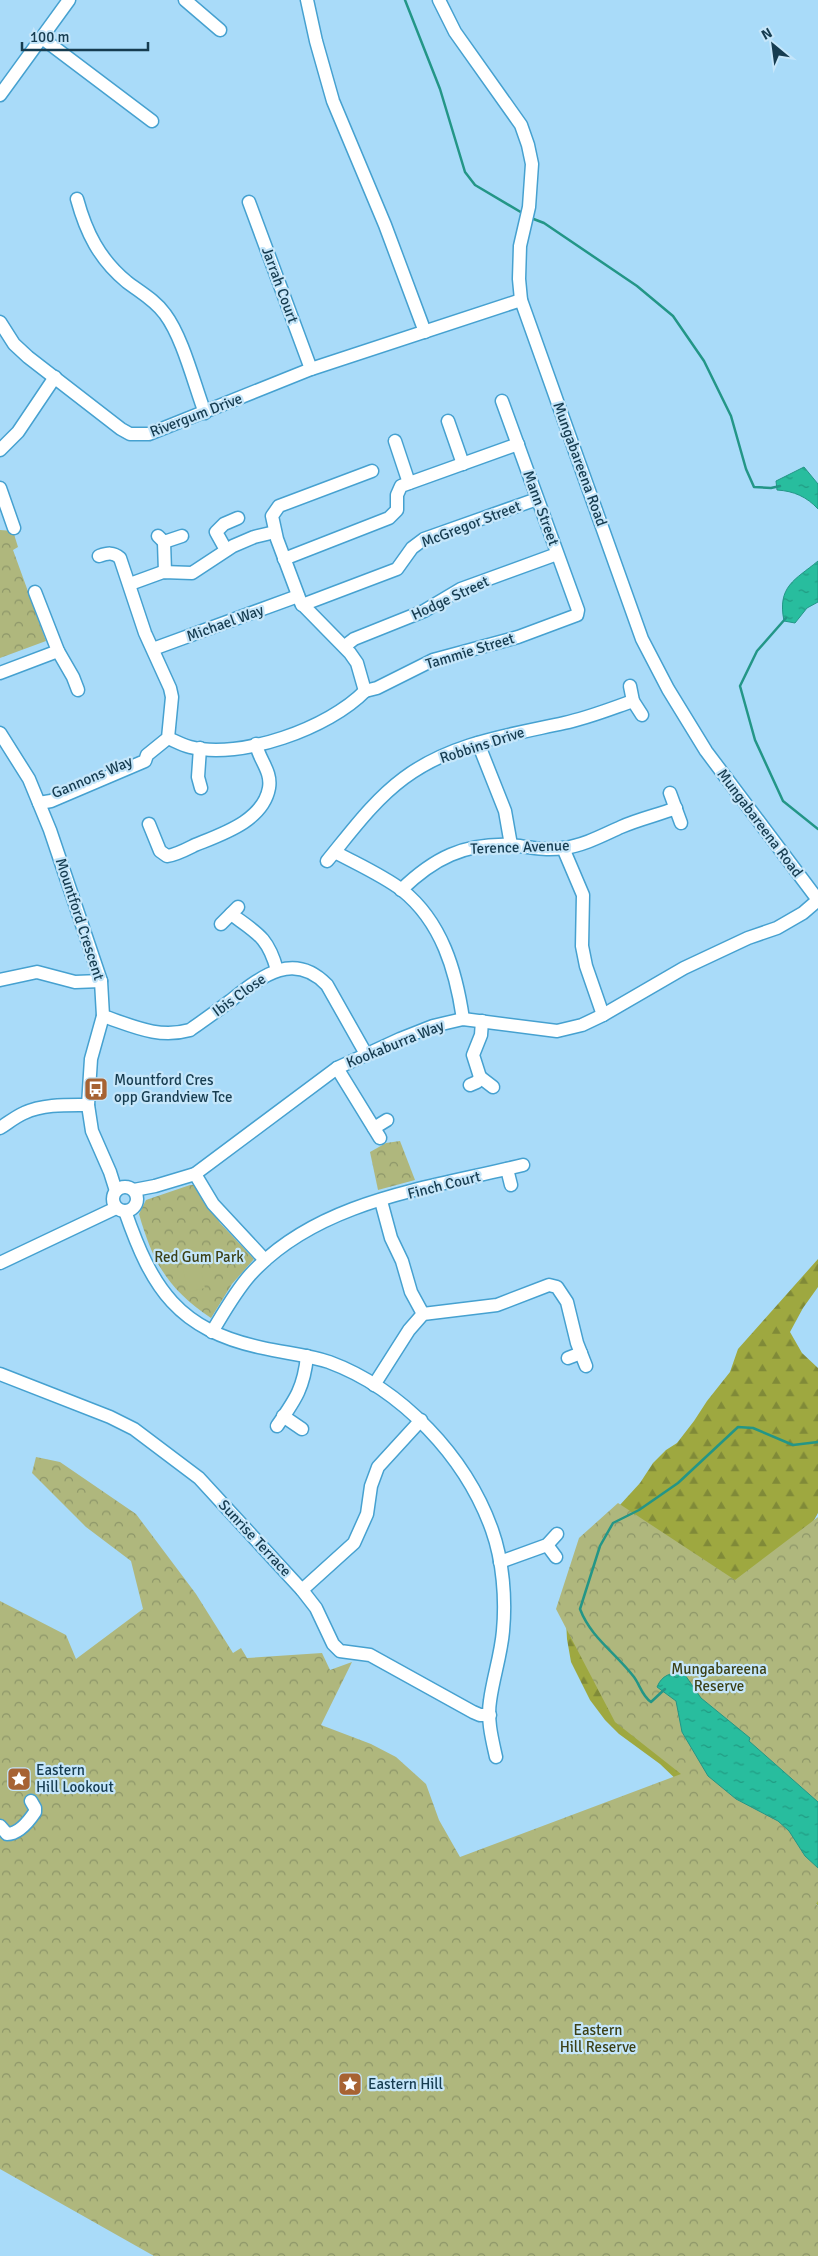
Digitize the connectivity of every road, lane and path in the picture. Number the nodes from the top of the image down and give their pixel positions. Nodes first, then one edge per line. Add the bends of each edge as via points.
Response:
1 (69, 0) edge
2 (185, 0) edge
3 (307, 0) edge
4 (439, 0) edge
5 (220, 30) dead end
6 (42, 38) junction
7 (0, 94) edge
8 (152, 121) dead end
9 (77, 199) dead end
10 (249, 202) dead end
11 (521, 300) junction
12 (0, 322) edge
13 (425, 332) junction
14 (312, 369) junction
15 (55, 377) junction
16 (502, 401) dead end
17 (205, 413) junction
18 (448, 420) dead end
19 (395, 442) dead end
20 (518, 444) junction
21 (0, 450) edge
22 (464, 464) junction
23 (372, 471) dead end
24 (409, 483) junction
25 (0, 488) edge
26 (537, 498) junction
27 (238, 518) dead end
28 (8, 525) edge
29 (275, 532) junction
30 (182, 536) dead end
31 (226, 550) junction
32 (557, 554) junction
33 (99, 556) dead end
34 (284, 559) junction
35 (165, 572) junction
36 (130, 584) junction
37 (35, 592) dead end
38 (53, 601) dead end
39 (300, 601) junction
40 (40, 606) junction
41 (577, 615) joint
42 (345, 646) junction
43 (153, 649) junction
44 (58, 652) junction
45 (0, 673) edge
46 (630, 686) dead end
47 (78, 690) dead end
48 (365, 691) junction
49 (632, 701) junction
50 (642, 715) dead end
51 (0, 733) edge
52 (168, 738) junction
53 (478, 743) junction
54 (256, 744) junction
55 (200, 748) junction
56 (202, 787) dead end
57 (670, 793) dead end
58 (39, 803) junction
59 (676, 808) junction
60 (150, 823) dead end
61 (681, 823) dead end
62 (511, 846) junction
63 (563, 848) junction
64 (401, 890) junction
65 (818, 900) edge
66 (221, 924) dead end
67 (276, 970) junction
68 (0, 980) edge
69 (101, 981) junction
70 (604, 1015) junction
71 (104, 1016) junction
72 (463, 1019) junction
73 (482, 1021) junction
74 (366, 1054) junction
75 (337, 1068) junction
76 (493, 1087) dead end
77 (88, 1105) junction
78 (387, 1120) dead end
79 (0, 1128) edge
80 (524, 1165) dead end
81 (507, 1169) junction
82 (195, 1174) junction
83 (510, 1184) dead end
84 (125, 1199) junction
85 (381, 1201) junction
86 (265, 1260) junction
87 (0, 1263) edge
88 (423, 1314) junction
89 (212, 1332) junction
90 (581, 1353) junction
91 (307, 1356) junction
92 (568, 1358) dead end
93 (586, 1366) dead end
94 (0, 1374) edge
95 (374, 1385) junction
96 (421, 1420) junction
97 (302, 1430) dead end
98 (557, 1534) dead end
99 (548, 1545) junction
100 (556, 1557) dead end
101 (500, 1562) junction
102 (302, 1590) junction
103 (490, 1715) junction
104 (496, 1757) dead end
105 (31, 1801) dead end
106 (0, 1826) edge

1 - 6 street
2 - 5 street
3 - 13 street via 333,100
4 - 11 street, Mungabareena Road via 455,32 521,125 532,164 529,207 523,226 519,263
6 - 7 street
6 - 8 street
9 - 17 street via 86,230 104,258 165,314
10 - 14 street, Jarrah Court
11 - 13 street, Rivergum Drive
11 - 65 street, Mungabareena Road via 642,639 706,751
12 - 15 street, Rivergum Drive via 14,344
13 - 14 street, Rivergum Drive
14 - 17 street, Rivergum Drive
15 - 17 street, Rivergum Drive via 130,434 149,434
15 - 21 street via 18,432
16 - 20 street, Mann Street
18 - 22 street
19 - 24 street
20 - 22 street
20 - 26 street, Mann Street
22 - 24 street
23 - 29 street via 279,506 272,516
24 - 34 street via 398,490 397,510 389,518
25 - 28 street
26 - 32 street, Mann Street
26 - 39 street, McGregor Street via 424,539 412,548 396,569
27 - 31 street via 216,532
29 - 31 street via 254,537
29 - 34 street
30 - 35 street via 161,539
31 - 35 street via 192,573
32 - 41 street, Mann Street via 578,610
32 - 42 street, Hodge Street via 461,589 424,611 354,639
33 - 36 street via 108,553 120,558
34 - 39 street
35 - 36 street
36 - 43 street
37 - 40 street
38 - 40 street
39 - 42 street
39 - 43 street, Michael Way
40 - 44 street
41 - 48 street, Tammie Street via 518,637 433,660
42 - 48 street via 357,663
43 - 52 street via 172,697
44 - 45 street
44 - 47 street via 79,675
46 - 49 street
48 - 54 street via 344,708 306,730
49 - 50 street
49 - 53 street, Robbins Drive via 586,718
51 - 58 street, Mountford Crescent via 29,779
52 - 55 street
52 - 58 street, Gannons Way via 147,755 145,761
53 - 62 street via 505,811
53 - 64 street, Robbins Drive via 441,757 404,778 374,804 331,857
54 - 55 street via 238,748
54 - 60 street via 267,768 269,786 267,795 247,820 228,832 171,856 160,851
55 - 56 street via 198,777
57 - 59 street
58 - 69 street, Mountford Crescent
59 - 61 street
59 - 63 street, Terence Avenue
62 - 63 street, Terence Avenue via 541,850
62 - 64 street, Terence Avenue via 462,849 432,862
63 - 70 street via 583,895 582,946
64 - 72 street, Robbins Drive via 433,924 442,942 454,971
65 - 70 street, Kookaburra Way via 804,913 777,928 684,968
66 - 67 street via 235,911 260,936
67 - 71 street, Ibis Close via 264,975 190,1030 176,1034 154,1033
67 - 74 street, Ibis Close via 299,969 321,979
68 - 69 street via 37,972 74,982
69 - 71 street, Mountford Crescent
70 - 73 street, Kookaburra Way via 557,1031
71 - 77 street, Mountford Crescent via 91,1059
72 - 73 street, Kookaburra Way
72 - 74 street, Kookaburra Way via 434,1026
73 - 76 street via 481,1035 473,1055 475,1081
74 - 75 street, Kookaburra Way
75 - 78 street via 377,1133
75 - 82 street, Kookaburra Way
77 - 79 street via 60,1105 35,1110
77 - 84 street, Mountford Crescent via 92,1131
80 - 81 street, Finch Court
81 - 83 street
81 - 85 street, Finch Court
82 - 84 street, Kookaburra Way
82 - 86 street via 213,1204
84 - 87 street
84 - 89 street, Mountford Crescent via 132,1232 149,1272 188,1318
85 - 86 street, Finch Court via 341,1213 316,1225
85 - 88 street via 391,1238
86 - 89 street, Finch Court via 238,1290
88 - 90 street via 496,1305 549,1285 558,1287 567,1302
88 - 95 street
89 - 91 street, Mountford Crescent via 236,1342
90 - 92 street
90 - 93 street
91 - 95 street, Mountford Crescent via 350,1371
91 - 97 street via 305,1377 298,1395 280,1421
94 - 102 street, Sunrise Terrace via 134,1429 199,1478
95 - 96 street, Mountford Crescent
96 - 101 street, Mountford Crescent via 451,1455 476,1493 492,1530
96 - 102 street via 378,1467 367,1514 354,1543
98 - 99 street
99 - 100 street
99 - 101 street
101 - 103 street, Mountford Crescent via 503,1631
102 - 103 street, Sunrise Terrace via 340,1651 370,1655 473,1712
103 - 104 street, Mountford Crescent
105 - 106 street via 35,1812 19,1830 7,1834

